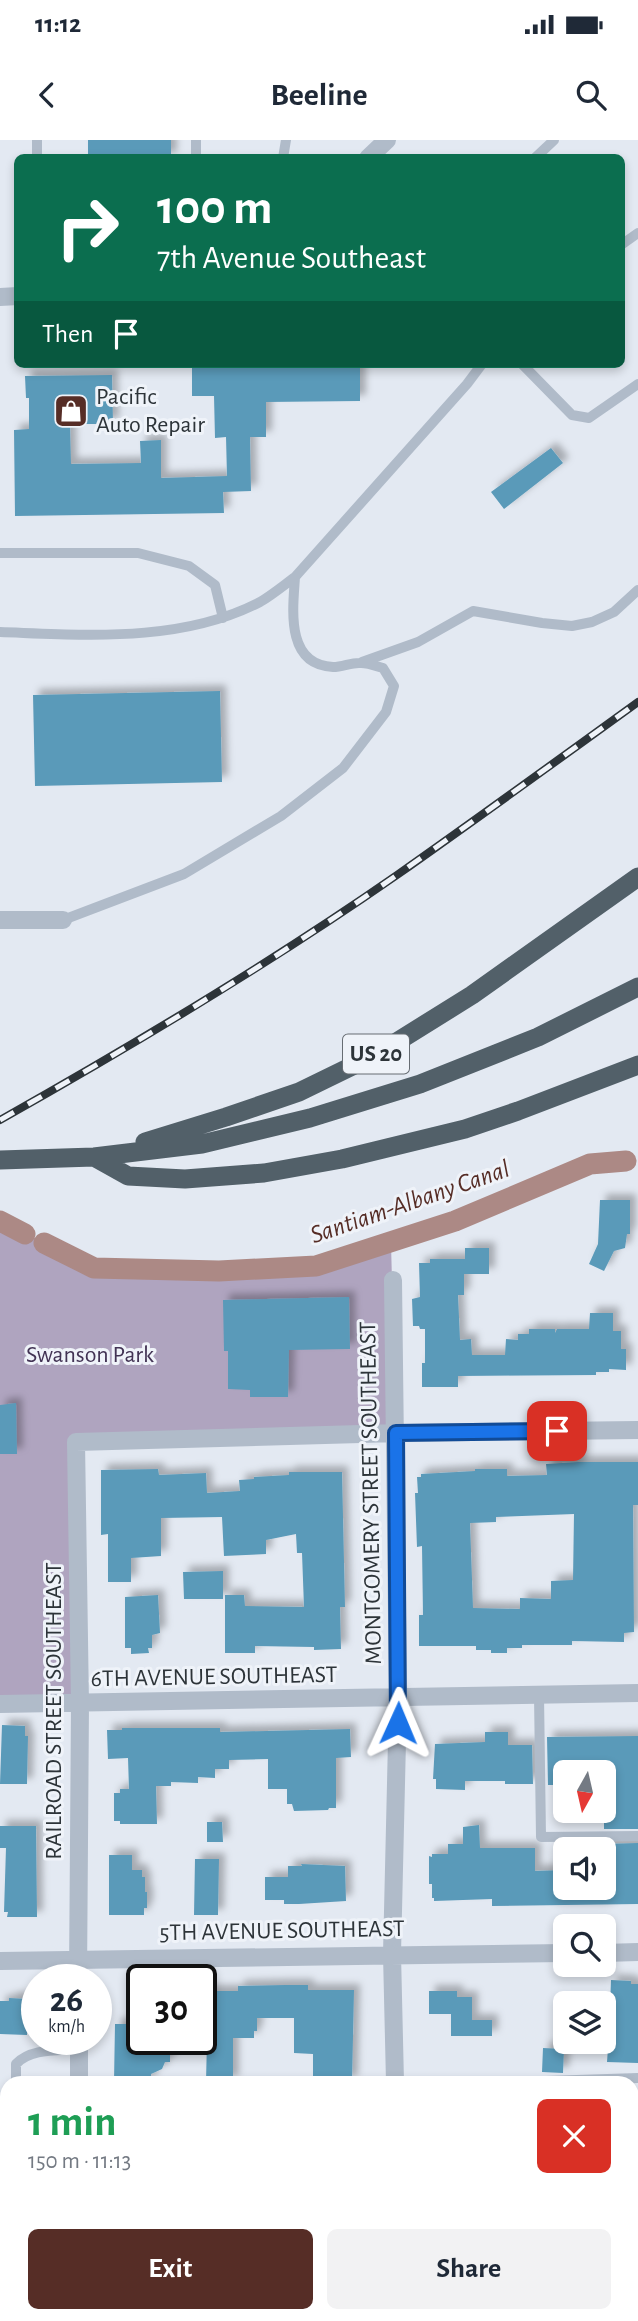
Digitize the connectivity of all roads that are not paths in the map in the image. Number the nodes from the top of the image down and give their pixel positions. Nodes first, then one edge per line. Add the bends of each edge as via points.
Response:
1 (387, 140) edge
2 (554, 140) edge
3 (372, 154) edge
4 (539, 154) edge
5 (479, 368) edge
6 (526, 368) edge
7 (638, 384) edge
8 (0, 553) edge
9 (295, 577) junction
10 (638, 590) edge
11 (223, 618) junction
12 (0, 632) edge
13 (362, 662) junction
14 (638, 877) edge
15 (0, 920) edge
16 (63, 920) joint
17 (638, 987) edge
18 (638, 1065) edge
19 (94, 1157) junction
20 (0, 1160) edge
21 (393, 1280) dead end
22 (638, 1430) edge
23 (396, 1433) junction
24 (638, 1693) edge
25 (539, 1695) junction
26 (398, 1698) junction
27 (0, 1704) edge
28 (80, 1704) junction
29 (638, 1836) edge
30 (638, 1952) edge
31 (553, 1953) edge
32 (616, 1953) edge
33 (392, 1954) junction
34 (77, 1959) junction
35 (0, 1961) edge
36 (77, 1964) edge
37 (28, 2055) edge
38 (79, 2055) edge
39 (16, 2076) edge
40 (79, 2076) edge
41 (395, 2076) edge

1 - 3 street
2 - 4 lane
5 - 9 lane
6 - 7 lane via 572,415 589,418
8 - 11 lane via 138,553 189,566 215,585
9 - 11 lane via 262,601
9 - 13 lane via 292,623 302,648 323,665
10 - 13 lane via 614,612 572,626 473,611 418,642
11 - 12 lane via 168,631 86,635
13 - 16 lane via 383,668 394,686 386,712 343,768 281,816 184,874
14 - 19 highway, US 20 via 472,995 379,1053 299,1092
15 - 16 street
17 - 19 highway via 538,1037 420,1084 310,1118 202,1144
18 - 19 highway via 466,1129 264,1173 185,1179 128,1176
19 - 20 highway, US 20
21 - 23 street, MONTGOMERY STREET SOUTHEAST
22 - 23 street
23 - 26 street, MONTGOMERY STREET SOUTHEAST
23 - 28 street, RAILROAD STREET SOUTHEAST via 76,1442
24 - 25 street, 6TH AVENUE SOUTHEAST
25 - 26 street, 6TH AVENUE SOUTHEAST
25 - 29 lane via 541,1837
26 - 28 street, 6TH AVENUE SOUTHEAST
26 - 33 street, MONTGOMERY STREET SOUTHEAST
27 - 28 street, 6TH AVENUE SOUTHEAST
28 - 34 street, RAILROAD STREET SOUTHEAST
30 - 32 street
31 - 33 street, 5TH AVENUE SOUTHEAST
33 - 34 street, 5TH AVENUE SOUTHEAST
33 - 41 street, MONTGOMERY STREET SOUTHEAST
34 - 35 street, 5TH AVENUE SOUTHEAST
34 - 36 street, RAILROAD STREET SOUTHEAST
37 - 39 lane via 16,2064
38 - 40 street

